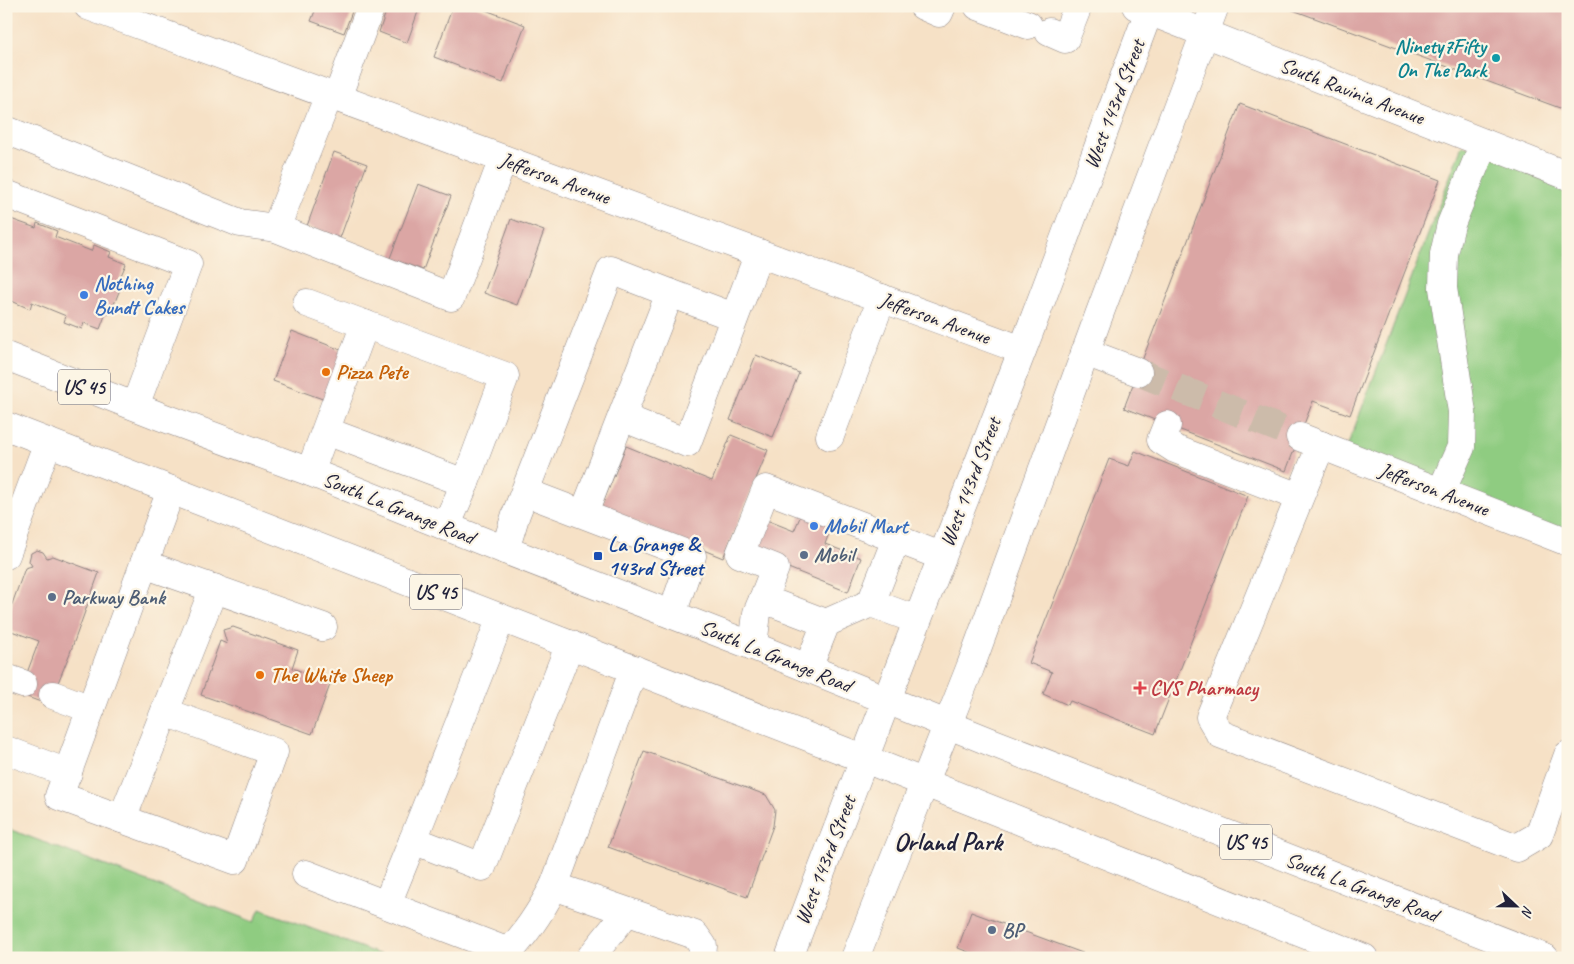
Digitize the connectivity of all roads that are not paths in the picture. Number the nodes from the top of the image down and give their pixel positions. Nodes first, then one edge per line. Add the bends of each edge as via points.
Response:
1 (88, 6) edge
2 (371, 6) edge
3 (923, 6) edge
4 (942, 6) edge
5 (978, 6) edge
6 (1078, 6) edge
7 (1215, 6) edge
8 (1145, 8) edge
9 (1204, 33) junction
10 (333, 96) junction
11 (6, 130) edge
12 (1484, 143) junction
13 (503, 159) junction
14 (1568, 176) edge
15 (6, 194) edge
16 (276, 228) junction
17 (759, 253) junction
18 (670, 293) junction
19 (882, 298) junction
20 (307, 303) dead end
21 (734, 317) junction
22 (366, 324) junction
23 (1022, 350) junction
24 (1085, 352) junction
25 (6, 356) edge
26 (1138, 372) tunnel mouth
27 (135, 406) junction
28 (622, 417) junction
29 (1167, 425) dead end
30 (6, 426) edge
31 (326, 432) junction
32 (830, 436) dead end
33 (48, 442) junction
34 (310, 472) junction
35 (465, 483) junction
36 (172, 490) junction
37 (524, 492) junction
38 (1441, 492) junction
39 (1299, 496) junction
40 (584, 513) junction
41 (446, 527) junction
42 (896, 539) junction
43 (1568, 542) edge
44 (504, 550) junction
45 (6, 555) edge
46 (942, 556) junction
47 (144, 564) junction
48 (214, 588) junction
49 (763, 599) junction
50 (871, 603) junction
51 (672, 614) junction
52 (501, 618) junction
53 (917, 620) junction
54 (826, 623) junction
55 (323, 628) dead end
56 (570, 644) junction
57 (753, 646) junction
58 (808, 668) junction
59 (634, 669) junction
60 (53, 695) dead end
61 (887, 700) junction
62 (92, 708) junction
63 (165, 712) junction
64 (947, 725) junction
65 (6, 750) edge
66 (1568, 755) edge
67 (865, 759) junction
68 (68, 774) junction
69 (925, 782) junction
70 (122, 819) junction
71 (413, 840) junction
72 (306, 874) dead end
73 (554, 886) junction
74 (387, 904) junction
75 (626, 912) junction
76 (506, 955) edge
77 (590, 958) edge
78 (702, 958) edge
79 (789, 958) edge
80 (854, 958) edge
81 (1364, 958) edge
82 (1544, 958) edge

1 - 10 main road, Jefferson Avenue
2 - 10 main road
3 - 4 main road via 940,13
5 - 6 main road via 1065,39
7 - 9 main road
8 - 9 main road, South Ravinia Avenue
8 - 23 main road, West 143rd Street
9 - 12 main road, South Ravinia Avenue
9 - 24 main road
10 - 13 main road, Jefferson Avenue
10 - 16 main road
11 - 16 main road via 240,224
12 - 14 main road, South Ravinia Avenue
12 - 38 main road via 1451,224 1444,254 1443,288 1462,412 1462,447
13 - 16 main road via 451,297
13 - 17 main road, Jefferson Avenue
15 - 27 main road via 188,264
17 - 19 main road, Jefferson Avenue
17 - 21 main road
18 - 21 main road
18 - 28 main road
18 - 37 main road via 611,270
19 - 23 main road, Jefferson Avenue
19 - 32 main road
20 - 22 main road
21 - 28 main road via 687,443
22 - 31 main road
22 - 35 main road via 505,376
23 - 46 main road, West 143rd Street
24 - 26 main road
24 - 64 main road
25 - 27 main road, South La Grange Road / US 45
27 - 34 main road, South La Grange Road / US 45
28 - 40 main road
29 - 39 main road via 1161,440 1174,449
30 - 33 main road, US 45
31 - 34 main road
31 - 35 main road
33 - 36 main road, US 45
33 - 45 main road
34 - 41 main road, South La Grange Road / US 45
35 - 41 main road
36 - 47 main road
36 - 52 main road, US 45
37 - 40 main road
37 - 44 main road
38 - 39 main road, Jefferson Avenue via 1310,441
38 - 43 main road, Jefferson Avenue
39 - 66 main road via 1210,717 1220,734 1518,848 1539,835
40 - 51 main road via 692,556
41 - 44 main road, South La Grange Road / US 45
42 - 46 main road
42 - 49 main road via 766,489 740,554 775,568
42 - 50 main road
44 - 51 main road, South La Grange Road / US 45
46 - 53 main road, West 143rd Street
47 - 48 main road
47 - 62 main road
48 - 55 main road
48 - 63 main road
49 - 54 main road
49 - 57 main road via 757,613
50 - 53 main road
50 - 54 main road
51 - 57 main road, South La Grange Road / US 45
52 - 56 main road, US 45
52 - 71 main road
53 - 61 main road, West 143rd Street
54 - 58 main road
56 - 59 main road, US 45
56 - 71 main road via 482,867
57 - 58 main road, South La Grange Road / US 45
58 - 61 main road, South La Grange Road / US 45
59 - 67 main road, US 45
59 - 73 main road
60 - 62 main road
61 - 64 main road, South La Grange Road / US 45
61 - 67 main road, West 143rd Street
62 - 68 main road
63 - 70 main road
63 - 70 main road via 274,752 235,860
64 - 69 main road
64 - 82 main road, South La Grange Road / US 45
65 - 68 main road
67 - 69 main road, US 45
67 - 79 main road, West 143rd Street
68 - 70 main road via 59,796
69 - 80 main road
69 - 81 main road, US 45
71 - 74 main road
72 - 74 main road
73 - 75 main road
73 - 76 main road via 536,919
74 - 76 main road
75 - 77 main road
75 - 78 main road via 695,935 703,946

